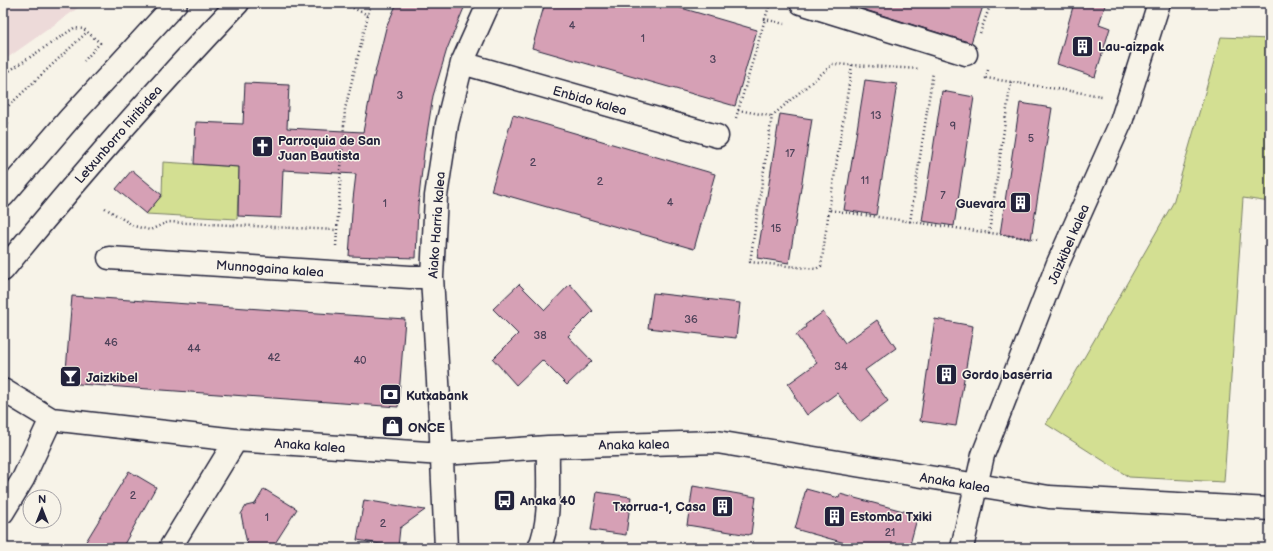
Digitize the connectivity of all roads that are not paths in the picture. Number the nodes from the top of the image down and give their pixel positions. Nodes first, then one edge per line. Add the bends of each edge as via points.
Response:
1 (176, 3) edge
2 (238, 3) edge
3 (489, 3) edge
4 (801, 3) edge
5 (1159, 3) edge
6 (966, 54) dead end
7 (462, 63) junction
8 (718, 136) dead end
9 (3, 196) edge
10 (109, 258) dead end
11 (3, 270) edge
12 (432, 276) junction
13 (3, 390) edge
14 (51, 419) junction
15 (236, 440) junction
16 (548, 447) junction
17 (442, 454) junction
18 (975, 485) junction
19 (1270, 509) edge
20 (3, 512) edge
21 (170, 548) edge
22 (446, 548) edge
23 (539, 548) edge
24 (962, 548) edge

1 - 9 street via 80,107
2 - 11 street, Letxunborro hiribidea via 168,76
3 - 7 street, Aiako Harria kalea
4 - 6 street
5 - 18 street, Jaizkibel kalea via 1121,122 1058,263 983,455
7 - 8 street, Enbido kalea
7 - 12 street, Aiako Harria kalea via 447,124 436,196
10 - 12 street, Munnogaina kalea via 335,273
12 - 17 street, Aiako Harria kalea
13 - 14 street, Anaka kalea
14 - 15 street, Anaka kalea
14 - 20 street via 23,479
15 - 17 street, Anaka kalea
15 - 21 street
16 - 17 street, Anaka kalea
16 - 18 street, Anaka kalea via 717,442
16 - 23 street via 547,505 544,538
17 - 22 street, Aiako Harria kalea
18 - 19 street, Anaka kalea via 1049,497
18 - 24 street, Jaizkibel kalea

